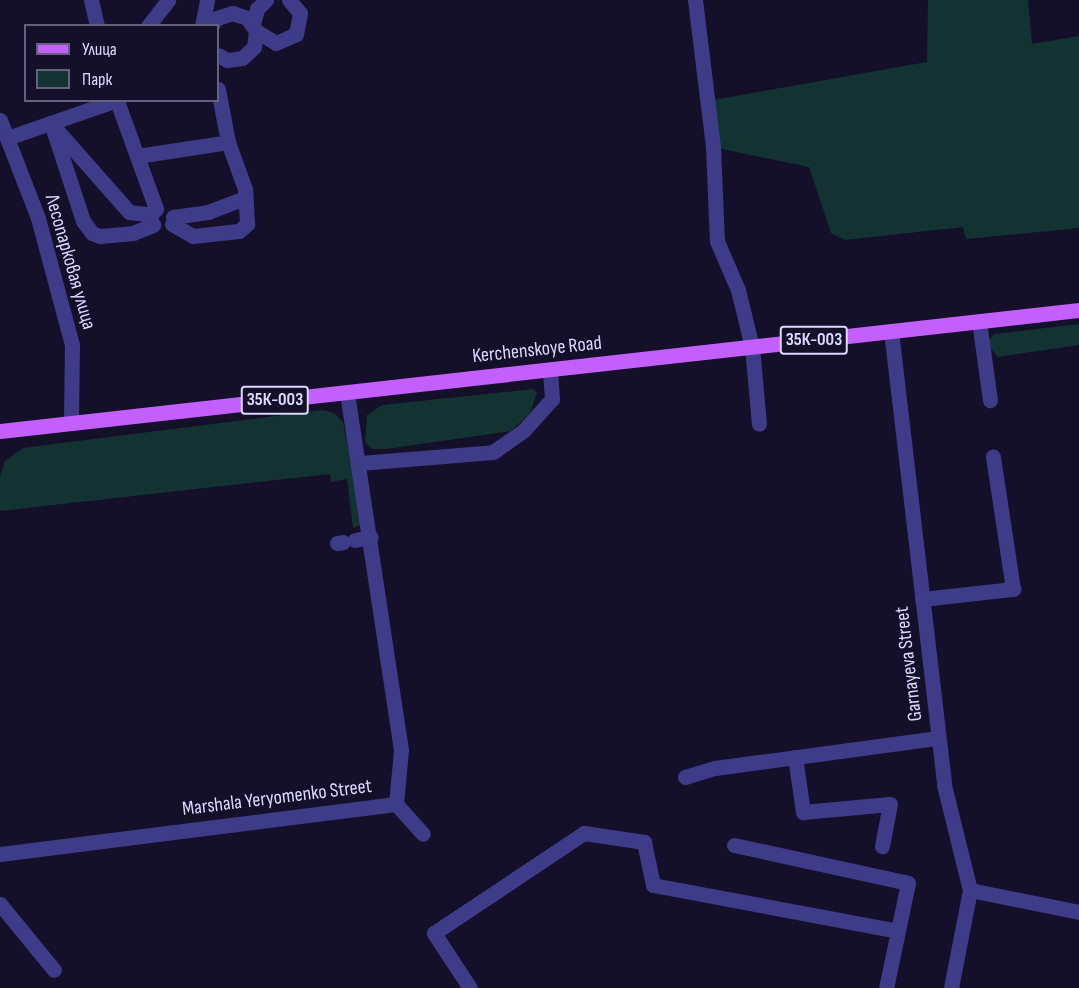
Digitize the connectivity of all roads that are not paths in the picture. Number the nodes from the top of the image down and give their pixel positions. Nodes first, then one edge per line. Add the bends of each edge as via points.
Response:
1 (91, 0) edge
2 (168, 0) edge
3 (207, 0) edge
4 (266, 0) edge
5 (289, 0) edge
6 (695, 0) edge
7 (97, 24) edge
8 (150, 24) edge
9 (202, 24) edge
10 (212, 24) edge
11 (254, 28) junction
12 (219, 56) edge
13 (219, 94) edge
14 (114, 102) edge
15 (117, 102) edge
16 (0, 120) edge
17 (51, 123) junction
18 (7, 138) junction
19 (228, 142) junction
20 (137, 156) junction
21 (245, 198) junction
22 (154, 216) junction
23 (172, 220) junction
24 (1079, 310) edge
25 (979, 321) junction
26 (891, 331) junction
27 (752, 347) junction
28 (550, 370) junction
29 (347, 393) junction
30 (990, 400) dead end
31 (71, 421) junction
32 (759, 424) dead end
33 (0, 431) edge
34 (993, 456) dead end
35 (360, 463) junction
36 (922, 598) junction
37 (938, 738) junction
38 (795, 757) junction
39 (684, 777) dead end
40 (396, 804) junction
41 (423, 834) dead end
42 (734, 845) dead end
43 (882, 846) dead end
44 (0, 854) edge
45 (970, 890) junction
46 (0, 904) edge
47 (1079, 912) edge
48 (898, 931) junction
49 (54, 970) dead end
50 (470, 988) edge
51 (886, 988) edge
52 (951, 988) edge

1 - 7 street
2 - 8 street
3 - 9 street
4 - 11 street via 257,9
5 - 11 street via 300,13 296,34 276,43
6 - 27 street via 713,147 717,241 738,290
10 - 11 street via 217,18 232,13
11 - 12 street via 254,47 242,58 227,60
13 - 19 street
14 - 17 street
15 - 20 street
16 - 18 street, Лесопарковая улица
17 - 18 street
17 - 22 street via 129,212
17 - 22 street via 83,221 92,233 133,233
18 - 31 street, Лесопарковая улица via 38,218 72,345
19 - 20 street
19 - 21 street
20 - 22 street
21 - 23 street
21 - 23 street via 247,224 239,231 194,236
22 - 23 street via 167,208
24 - 25 main road, Kerchenskoye Road / 35К-003
25 - 26 main road, Kerchenskoye Road / 35К-003
25 - 30 street
26 - 27 main road, Kerchenskoye Road / 35К-003
26 - 36 street, Garnayeva Street
27 - 28 main road, Kerchenskoye Road / 35К-003
27 - 32 street
28 - 29 main road, Kerchenskoye Road / 35К-003
28 - 35 street via 552,399 524,430 493,452
29 - 31 main road, Kerchenskoye Road / 35К-003
29 - 35 street, Marshala Yeryomenko Street
31 - 33 main road, Kerchenskoye Road / 35К-003
34 - 36 street via 1013,589
35 - 40 street, Marshala Yeryomenko Street via 352,540 401,750
36 - 37 street, Garnayeva Street
37 - 38 street
37 - 45 street, Garnayeva Street via 944,785
38 - 39 street via 716,768
38 - 43 street via 803,812 890,804
40 - 41 street
40 - 44 street, Marshala Yeryomenko Street
42 - 48 street via 908,883
45 - 47 street
45 - 52 street, Garnayeva Street
46 - 49 street
48 - 50 street via 653,885 644,842 584,833 434,933
48 - 51 street

